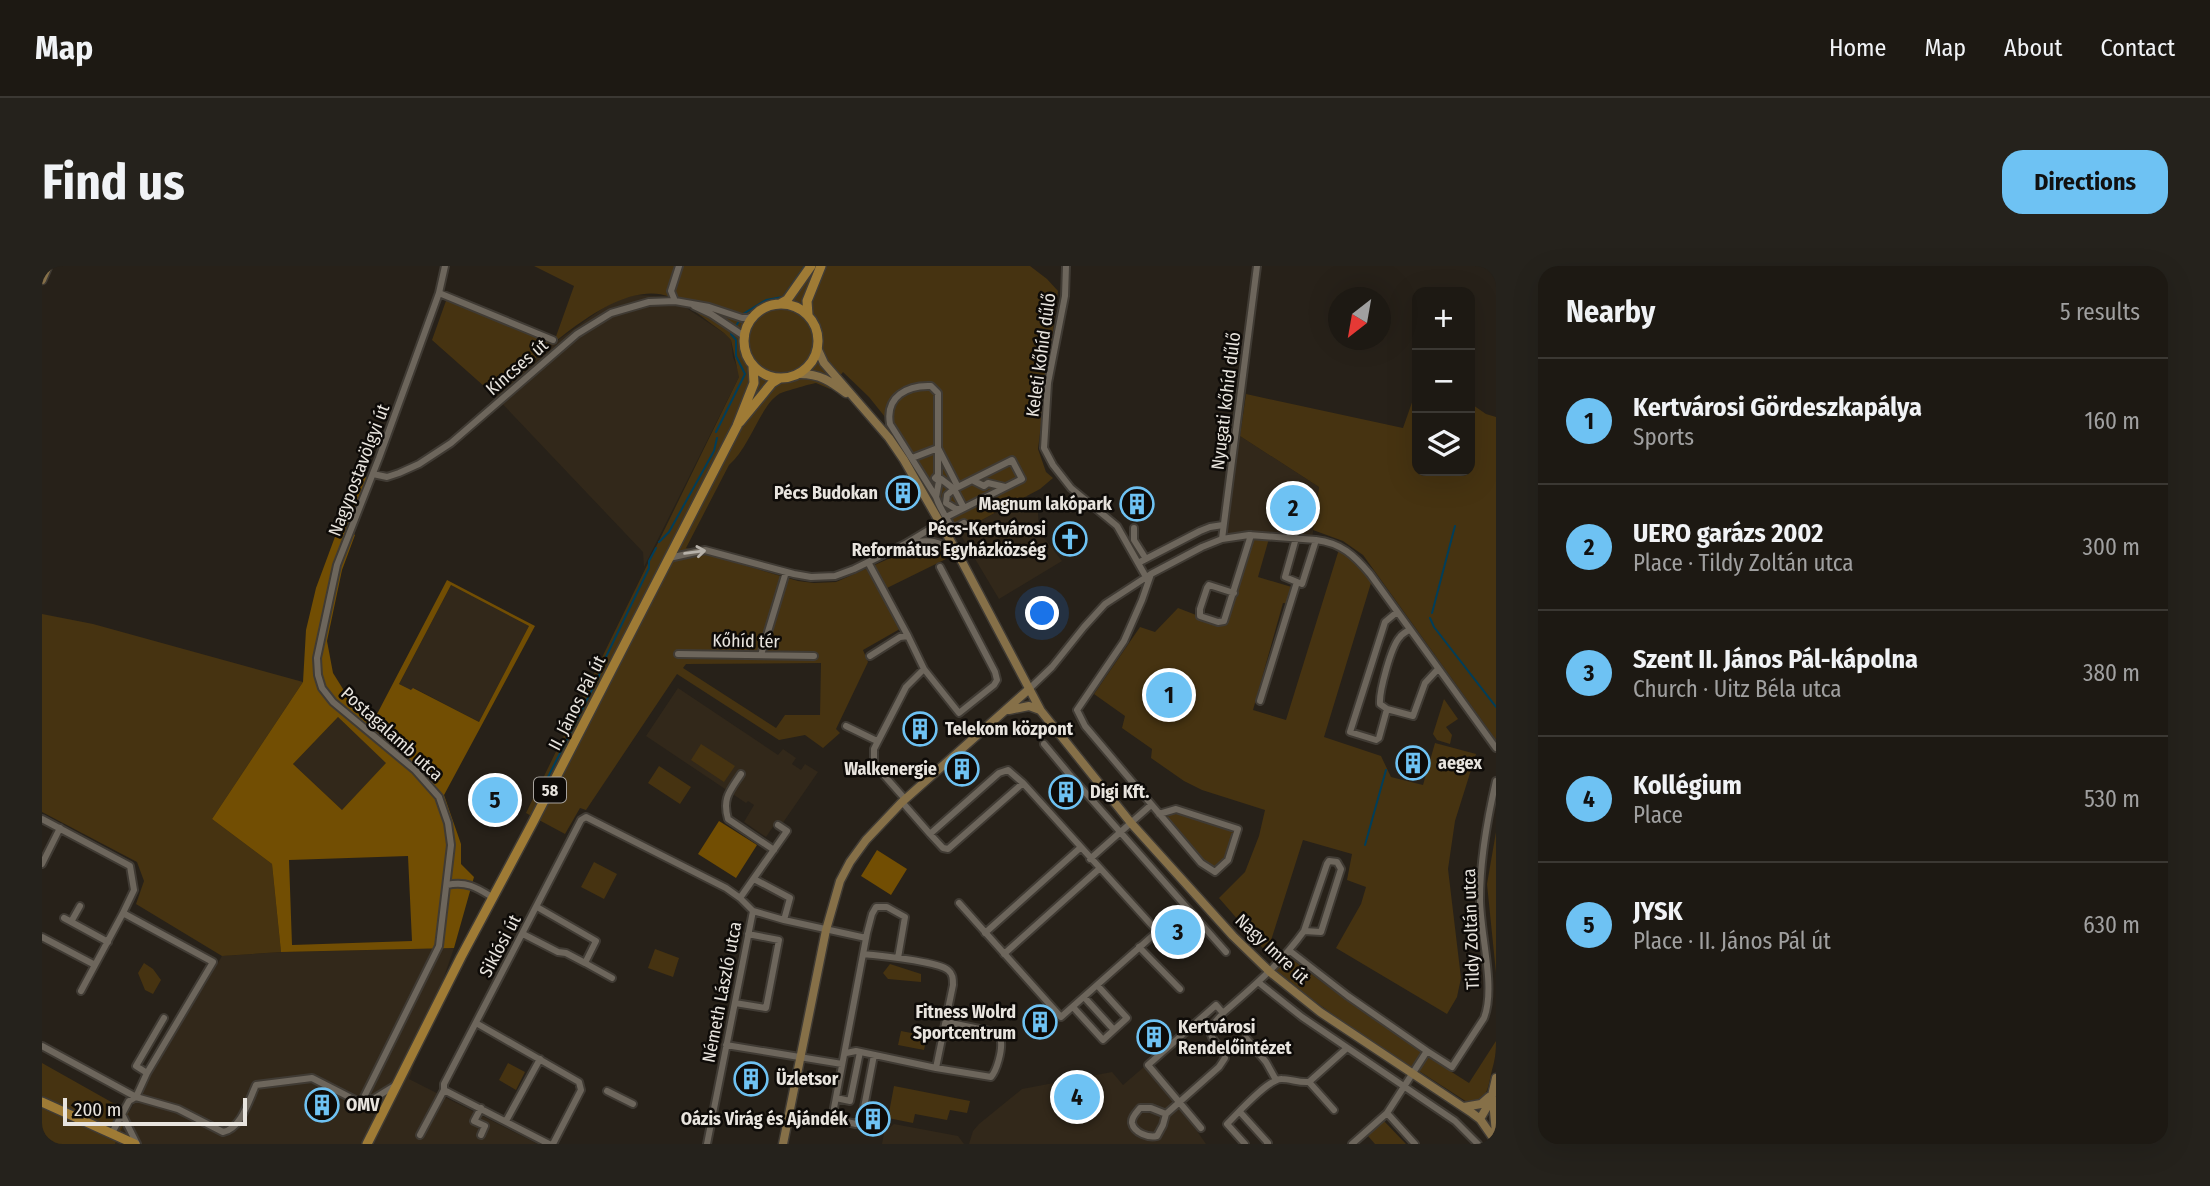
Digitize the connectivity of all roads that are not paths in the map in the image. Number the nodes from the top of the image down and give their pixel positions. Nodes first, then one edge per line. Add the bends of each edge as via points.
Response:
1 (48, 266) edge
2 (445, 266) edge
3 (679, 266) edge
4 (811, 266) edge
5 (821, 266) edge
6 (1066, 266) edge
7 (1257, 266) edge
8 (42, 280) edge
9 (439, 293) junction
10 (675, 300) junction
11 (689, 304) junction
12 (780, 304) junction
13 (755, 315) junction
14 (808, 315) junction
15 (744, 336) junction
16 (553, 341) dead end
17 (818, 351) junction
18 (753, 366) junction
19 (800, 374) junction
20 (780, 379) junction
21 (855, 399) junction
22 (737, 426) junction
23 (938, 448) junction
24 (912, 458) junction
25 (920, 470) junction
26 (992, 471) junction
27 (373, 474) junction
28 (938, 478) junction
29 (973, 480) junction
30 (986, 484) junction
31 (929, 485) junction
32 (955, 485) junction
33 (1005, 487) junction
34 (958, 496) junction
35 (936, 497) junction
36 (979, 500) junction
37 (943, 505) junction
38 (964, 508) junction
39 (943, 520) junction
40 (964, 523) dead end
41 (1223, 525) junction
42 (1134, 528) dead end
43 (1251, 535) junction
44 (1296, 538) junction
45 (1222, 539) junction
46 (1316, 540) junction
47 (905, 544) junction
48 (958, 554) junction
49 (669, 558) junction
50 (1146, 559) junction
51 (868, 562) junction
52 (1138, 563) junction
53 (940, 567) dead end
54 (786, 572) junction
55 (1148, 575) junction
56 (1297, 582) junction
57 (1234, 593) junction
58 (1397, 612) junction
59 (1409, 630) junction
60 (908, 636) junction
61 (678, 654) dead end
62 (761, 655) junction
63 (814, 656) dead end
64 (870, 656) dead end
65 (924, 669) junction
66 (1438, 669) junction
67 (935, 683) junction
68 (322, 688) joint
69 (929, 689) dead end
70 (1028, 690) junction
71 (942, 692) junction
72 (935, 698) dead end
73 (1260, 701) dead end
74 (951, 704) junction
75 (944, 709) dead end
76 (1387, 709) junction
77 (1041, 711) junction
78 (1003, 713) junction
79 (846, 726) dead end
80 (877, 741) junction
81 (1044, 744) dead end
82 (1496, 748) edge
83 (741, 774) dead end
84 (1496, 781) edge
85 (1023, 783) junction
86 (903, 800) junction
87 (1151, 805) junction
88 (1159, 814) junction
89 (586, 817) joint
90 (44, 820) edge
91 (1131, 823) junction
92 (778, 825) dead end
93 (60, 828) junction
94 (1120, 833) junction
95 (930, 834) junction
96 (1080, 848) junction
97 (774, 850) junction
98 (1090, 859) junction
99 (42, 864) edge
100 (1099, 869) junction
101 (754, 879) junction
102 (447, 885) junction
103 (492, 897) junction
104 (740, 898) junction
105 (959, 903) dead end
106 (80, 906) dead end
107 (537, 907) junction
108 (1185, 907) junction
109 (753, 911) junction
110 (123, 913) junction
111 (784, 920) junction
112 (826, 930) junction
113 (1157, 931) junction
114 (1304, 931) junction
115 (985, 933) junction
116 (523, 934) junction
117 (748, 934) junction
118 (42, 937) edge
119 (866, 938) junction
120 (107, 942) junction
121 (1139, 947) junction
122 (1290, 950) junction
123 (1226, 952) dead end
124 (864, 954) junction
125 (1004, 954) junction
126 (898, 958) junction
127 (585, 963) junction
128 (95, 965) junction
129 (1270, 972) junction
130 (612, 978) dead end
131 (1258, 982) junction
132 (1097, 985) junction
133 (1180, 989) dead end
134 (81, 991) dead end
135 (1084, 997) junction
136 (736, 1003) junction
137 (1073, 1007) junction
138 (1223, 1013) junction
139 (164, 1018) dead end
140 (946, 1022) junction
141 (476, 1023) junction
142 (1114, 1030) junction
143 (1246, 1038) dead end
144 (726, 1045) junction
145 (42, 1046) edge
146 (1347, 1048) junction
147 (1427, 1051) junction
148 (860, 1052) junction
149 (846, 1053) junction
150 (874, 1055) junction
151 (802, 1057) junction
152 (540, 1059) junction
153 (842, 1064) junction
154 (1452, 1067) joint
155 (936, 1068) junction
156 (147, 1073) junction
157 (1413, 1074) junction
158 (1496, 1078) edge
159 (1276, 1080) junction
160 (1309, 1082) junction
161 (397, 1084) junction
162 (1405, 1086) junction
163 (445, 1090) junction
164 (1494, 1090) junction
165 (607, 1091) dead end
166 (136, 1097) junction
167 (836, 1098) junction
168 (42, 1102) edge
169 (1179, 1102) junction
170 (361, 1103) junction
171 (633, 1104) dead end
172 (1464, 1107) junction
173 (481, 1108) junction
174 (1334, 1110) dead end
175 (1240, 1112) junction
176 (1387, 1113) junction
177 (122, 1114) junction
178 (1166, 1114) junction
179 (1480, 1119) junction
180 (506, 1121) junction
181 (1201, 1128) dead end
182 (112, 1133) junction
183 (1496, 1134) edge
184 (420, 1135) dead end
185 (481, 1135) dead end
186 (1496, 1142) edge
187 (136, 1144) edge
188 (368, 1144) edge
189 (551, 1144) edge
190 (707, 1144) edge
191 (783, 1144) edge
192 (1245, 1144) edge
193 (1267, 1144) edge
194 (1352, 1144) edge
195 (1415, 1144) edge
196 (1478, 1144) edge

1 - 8 street
2 - 9 street, Nagypostavölgyi út
3 - 10 street via 671,291
4 - 12 main road
5 - 14 main road via 807,301
6 - 52 street, Keleti kőhíd dűlő via 1065,296 1048,383 1044,448 1071,488 1116,524
7 - 41 street, Nyugati kőhíd dűlő
9 - 16 street
9 - 27 street, Nagypostavölgyi út
10 - 11 street, Kincses út
10 - 27 street, Kincses út via 626,307 592,323 451,443 399,473 387,477
11 - 13 street via 742,318
11 - 15 street
12 - 13 main road
12 - 14 main road via 796,306
13 - 15 main road
14 - 17 main road via 818,332
15 - 18 main road, 58
17 - 19 main road
17 - 21 street
18 - 20 main road
18 - 22 main road, 58 via 754,383
19 - 20 main road
19 - 21 street via 823,377
20 - 22 main road, 58
21 - 39 street, Nagy Imre út via 888,438
22 - 49 main road, II. János Pál út / 58
23 - 24 street
23 - 24 street via 937,390 908,388 895,401 889,418
23 - 28 street
23 - 32 street
24 - 25 street
25 - 28 street
25 - 31 street
26 - 29 street
26 - 30 street
26 - 33 street via 1012,460 1022,479
27 - 68 street, Nagypostavölgyi út via 337,565 325,614 317,658
28 - 31 street
28 - 32 street
28 - 35 street
29 - 30 street
29 - 32 street
30 - 33 street
30 - 36 street
31 - 35 street
32 - 34 street
32 - 37 street
33 - 36 street
34 - 37 street
34 - 38 street
35 - 37 street
36 - 38 street
37 - 38 street
37 - 39 street
38 - 39 street
39 - 40 street via 953,529
39 - 47 street
39 - 48 street, Nagy Imre út
41 - 45 street, Nyugati kőhíd dűlő
41 - 50 street via 1200,531
42 - 50 street via 1134,540
43 - 44 street
43 - 45 street
43 - 57 street
44 - 46 street
44 - 56 street via 1285,577
45 - 55 street
46 - 56 street via 1302,584
46 - 58 street via 1340,545 1355,556
47 - 48 street via 933,541
47 - 51 street
48 - 70 street, Nagy Imre út
49 -> 54 street via 705,550
49 - 103 main road, II. János Pál út / 58
50 - 52 street
51 - 54 street via 835,576
51 - 60 street
52 - 55 street, Keleti kőhíd dűlő
53 - 74 street via 997,680 959,713
54 - 62 street
55 - 70 street via 1105,604
55 - 87 street via 1124,641 1077,709 1085,726
56 - 73 street
57 - 57 street via 1224,621 1200,616 1209,585
58 - 59 street
58 - 76 street via 1384,622 1350,732 1376,740
59 - 66 street
59 - 76 street via 1395,645 1380,693 1380,704
60 - 64 street
60 - 65 street
61 - 62 street, Kőhíd tér
62 - 63 street, Kőhíd tér
65 - 67 street
65 - 80 street via 906,687
66 - 76 street via 1425,683 1413,716
66 - 82 street
67 - 69 street
67 - 71 street
68 - 102 street, Postagalamb utca via 340,710 415,770 439,797 451,845
70 - 77 street, Nagy Imre út
70 - 78 street
71 - 72 street
71 - 74 street
74 - 75 street
77 - 78 street via 1029,706
77 - 91 street, Nagy Imre út
78 - 86 street
79 - 80 street
80 - 86 street via 874,764
81 - 94 street, Nagy Imre út
83 - 97 street via 724,805 728,819
84 - 154 street, Tildy Zoltán utca via 1483,842 1480,900 1488,1002 1485,1016
85 - 95 street via 1003,770
85 - 95 street via 948,849
85 - 96 street
86 - 95 street
86 - 112 street via 850,862
87 - 88 street
87 - 91 street
88 - 88 street via 1209,870 1215,873 1228,860 1238,829 1176,808
89 - 104 street, Németh László utca
89 - 107 street, Siklósi út
90 - 93 street
91 - 94 street
91 - 129 street, Nagy Imre út
92 - 97 street via 787,831
93 - 99 street
93 - 110 street via 130,866 134,890
94 - 98 street
94 - 108 street, Nagy Imre út
96 - 98 street
96 - 115 street
97 - 101 street
98 - 100 street
100 - 113 street
100 - 125 street
101 - 104 street
101 - 111 street via 790,898
102 - 103 street via 471,884
102 - 170 street, Postagalamb utca via 439,946
103 - 161 main road, II. János Pál út / 58
104 - 109 street, Németh László utca
105 - 115 street
106 - 120 street via 68,920
107 - 116 street, Siklósi út
107 - 127 street via 596,941
108 - 113 street
108 - 123 street, Nagy Imre út
109 - 111 street
109 - 117 street, Németh László utca
110 - 120 street
110 - 156 street via 213,962
111 - 112 street
112 - 119 street
112 - 151 street
113 - 121 street
114 - 114 street via 1327,864 1337,862 1341,869 1321,932
114 - 122 street
115 - 125 street
116 - 127 street
116 - 141 street, Siklósi út
117 - 136 street, Németh László utca
117 - 136 street via 779,940 766,1008
118 - 128 street
119 - 124 street
119 - 126 street via 876,907 881,905 905,917
120 - 128 street
121 - 132 street
121 - 133 street
122 - 129 street
122 - 147 street, Nagy Imre út
124 - 126 street
124 - 149 street
125 - 137 street via 1061,1017
126 - 140 street via 938,965 950,972 953,985
127 - 130 street
128 - 134 street
129 - 131 street
129 - 157 street, Nagy Imre út via 1320,1012
131 - 138 street
131 - 146 street, Nagy Imre út
132 - 135 street
132 - 142 street via 1127,1018
135 - 137 street
135 - 142 street
136 - 144 street, Németh László utca
137 - 142 street via 1103,1040
138 - 169 street via 1209,1034 1225,1058
138 - 169 street via 1216,1005 1148,1065
139 - 156 street via 136,1066
140 - 155 street
140 - 155 street via 999,1035 995,1073 987,1078
141 - 152 street
141 - 163 street, Siklósi út
143 - 159 street
144 - 151 street
144 - 190 street, Németh László utca
145 - 166 street
146 - 160 street
146 - 162 street, Nagy Imre út
147 - 154 street, Nagy Imre út
147 - 157 street
148 - 149 street
148 - 150 street
148 - 167 street via 850,1101
149 - 153 street
150 - 155 street
150 - 167 street via 860,1122 837,1118
151 - 153 street
151 - 191 street
152 - 180 street
152 - 189 street via 574,1078 581,1090
153 - 167 street
156 - 166 street
157 - 162 street
157 - 172 street, Nagy Imre út
158 - 164 street
159 - 160 street
159 - 175 street
160 - 174 street
161 - 170 street
161 - 188 main road, II. János Pál út / 58
162 - 176 street
162 - 196 street, Nagy Imre út via 1455,1121
163 - 173 street
163 - 184 street, Siklósi út
164 - 172 street via 1481,1104
164 - 179 street
164 - 183 street
165 - 171 street
166 - 170 street via 178,1109 223,1132 236,1124 256,1085 312,1078
166 - 177 street
168 - 182 main road
169 - 178 street
169 - 181 street
172 - 179 street, Nagy Imre út
173 - 180 street
173 - 185 street via 474,1121 485,1126
175 - 192 street via 1227,1124
175 - 193 street
176 - 194 street
176 - 195 street
177 - 182 street
177 - 187 street
178 - 178 street via 1140,1108 1132,1124 1157,1136
179 - 186 street, Nagy Imre út
180 - 189 street
182 - 187 main road

